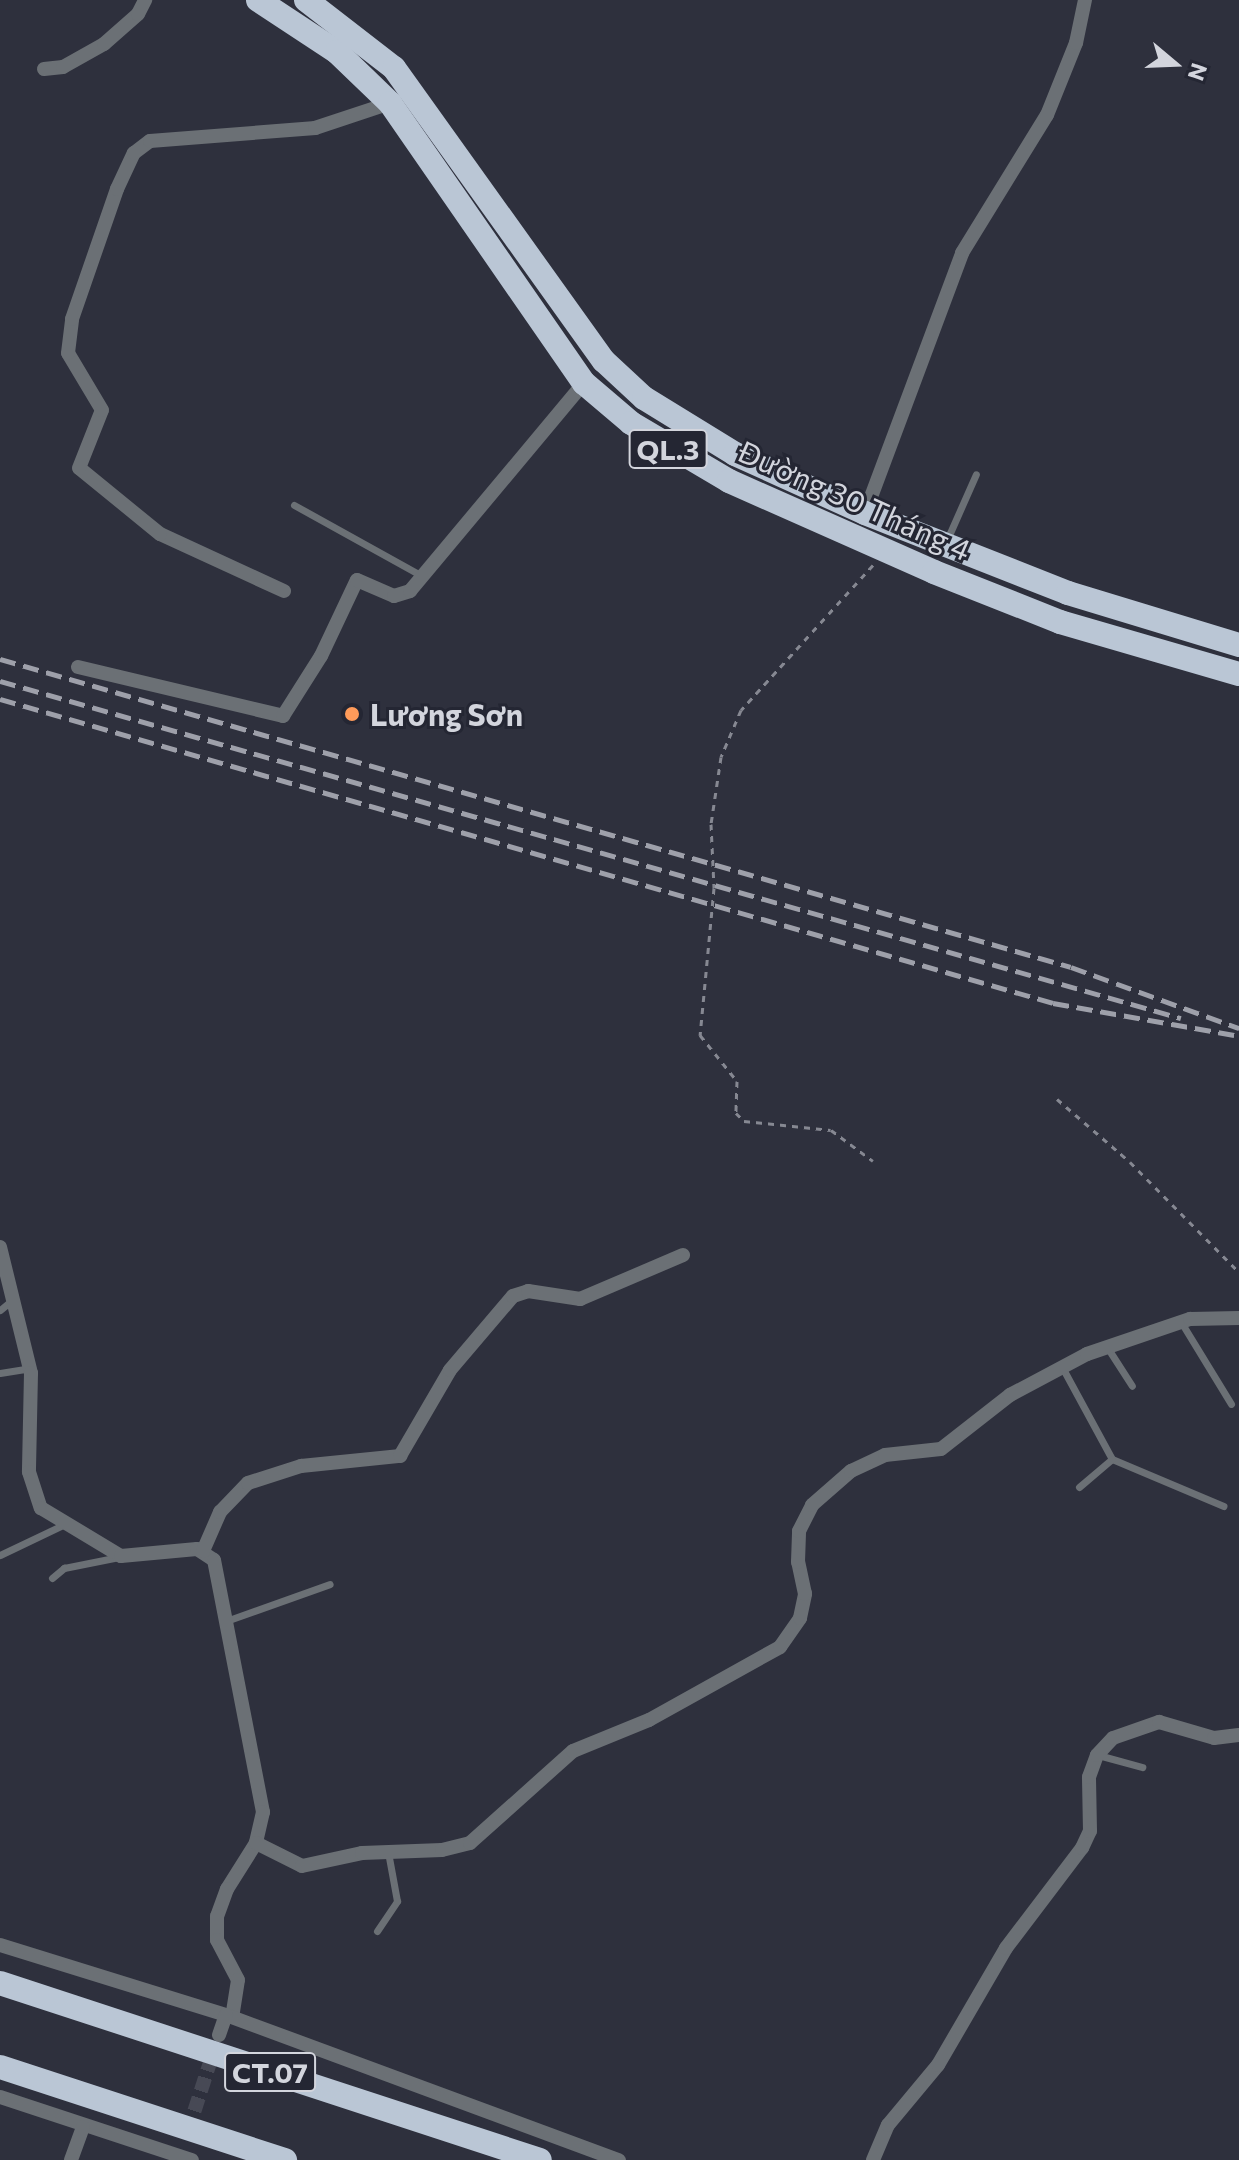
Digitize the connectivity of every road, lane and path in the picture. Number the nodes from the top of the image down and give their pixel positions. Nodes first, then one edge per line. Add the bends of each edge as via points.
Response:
1 (145, 0) edge
2 (258, 0) edge
3 (306, 0) edge
4 (1085, 0) edge
5 (44, 69) dead end
6 (390, 103) junction
7 (604, 361) junction
8 (584, 383) junction
9 (976, 474) dead end
10 (294, 505) dead end
11 (865, 513) junction
12 (945, 544) junction
13 (886, 551) junction
14 (422, 576) junction
15 (284, 591) dead end
16 (1239, 645) edge
17 (78, 667) dead end
18 (1239, 674) edge
19 (1057, 1099) dead end
20 (873, 1161) dead end
21 (0, 1247) edge
22 (683, 1255) dead end
23 (1239, 1272) edge
24 (5, 1306) edge
25 (1239, 1318) edge
26 (1181, 1322) junction
27 (1107, 1347) junction
28 (1061, 1367) junction
29 (30, 1368) junction
30 (0, 1373) edge
31 (1132, 1386) dead end
32 (1231, 1404) dead end
33 (1112, 1459) junction
34 (1079, 1487) dead end
35 (1223, 1506) dead end
36 (63, 1525) junction
37 (203, 1551) junction
38 (0, 1555) edge
39 (121, 1556) junction
40 (52, 1578) dead end
41 (330, 1584) dead end
42 (226, 1621) junction
43 (1239, 1735) edge
44 (1097, 1755) junction
45 (1142, 1767) dead end
46 (256, 1843) junction
47 (388, 1852) junction
48 (377, 1931) dead end
49 (0, 1945) edge
50 (0, 1983) edge
51 (229, 2016) junction
52 (219, 2035) tunnel mouth
53 (0, 2067) edge
54 (0, 2097) edge
55 (83, 2127) junction
56 (188, 2131) tunnel mouth
57 (75, 2158) edge
58 (186, 2158) edge
59 (285, 2160) edge
60 (540, 2160) edge
61 (619, 2160) edge
62 (873, 2160) edge

1 - 5 street via 138,14 104,44 63,67
2 - 6 highway, Đường 30 Tháng 4 / QL.3 via 337,52
3 - 7 highway, Đường 30 Tháng 4 / QL.3 via 394,68
4 - 11 street via 1076,43 1047,115 962,253
6 - 8 highway, Đường 30 Tháng 4 / QL.3
6 - 15 street via 315,128 150,141 134,153 117,189 72,319 68,353 102,410 79,468 160,534
7 - 8 highway
7 - 11 highway, Đường 30 Tháng 4 / QL.3 via 644,398 691,430
8 - 13 highway, Đường 30 Tháng 4 / QL.3 via 675,453
8 - 14 street
9 - 12 lane
10 - 14 lane
11 - 12 highway, Đường 30 Tháng 4 / QL.3
12 - 16 highway, Đường 30 Tháng 4 / QL.3 via 1068,593
13 - 18 highway, Đường 30 Tháng 4 / QL.3 via 1060,622
13 - 20 path via 741,710 721,757 711,824 713,896 700,1035 737,1081 736,1113 744,1121 831,1130
14 - 17 street via 402,597 357,580 321,656 283,716
19 - 23 path via 1130,1162
21 - 24 street
22 - 37 street via 580,1299 528,1291 513,1296 450,1370 400,1456 301,1466 248,1483 220,1512
24 - 29 street
25 - 26 street
26 - 27 street
26 - 32 lane
27 - 28 street
27 - 31 lane
28 - 33 lane
28 - 47 street via 1010,1395 941,1449 885,1455 832,1484 812,1505 799,1531 805,1594 800,1618 780,1647 649,1720 573,1751 470,1843
29 - 30 lane
29 - 36 street via 31,1482 41,1508
33 - 34 lane
33 - 35 lane
36 - 38 lane
36 - 39 street
37 - 39 street
37 - 42 street via 214,1560
39 - 40 lane via 64,1568
41 - 42 lane
42 - 46 street via 263,1812
43 - 44 street via 1214,1738 1159,1722 1113,1738
44 - 45 lane
44 - 62 street via 1089,1777 1090,1831 1082,1848 1006,1948 938,2065 888,2125
46 - 47 street via 302,1866
46 - 51 street via 217,1916 217,1940 238,1980
47 - 48 lane via 397,1901
49 - 51 street
50 - 60 highway, CT.07
51 - 52 street
51 - 61 street
53 - 59 highway, CT.07
54 - 55 street
55 - 57 street
55 - 58 street
56 - 58 street

